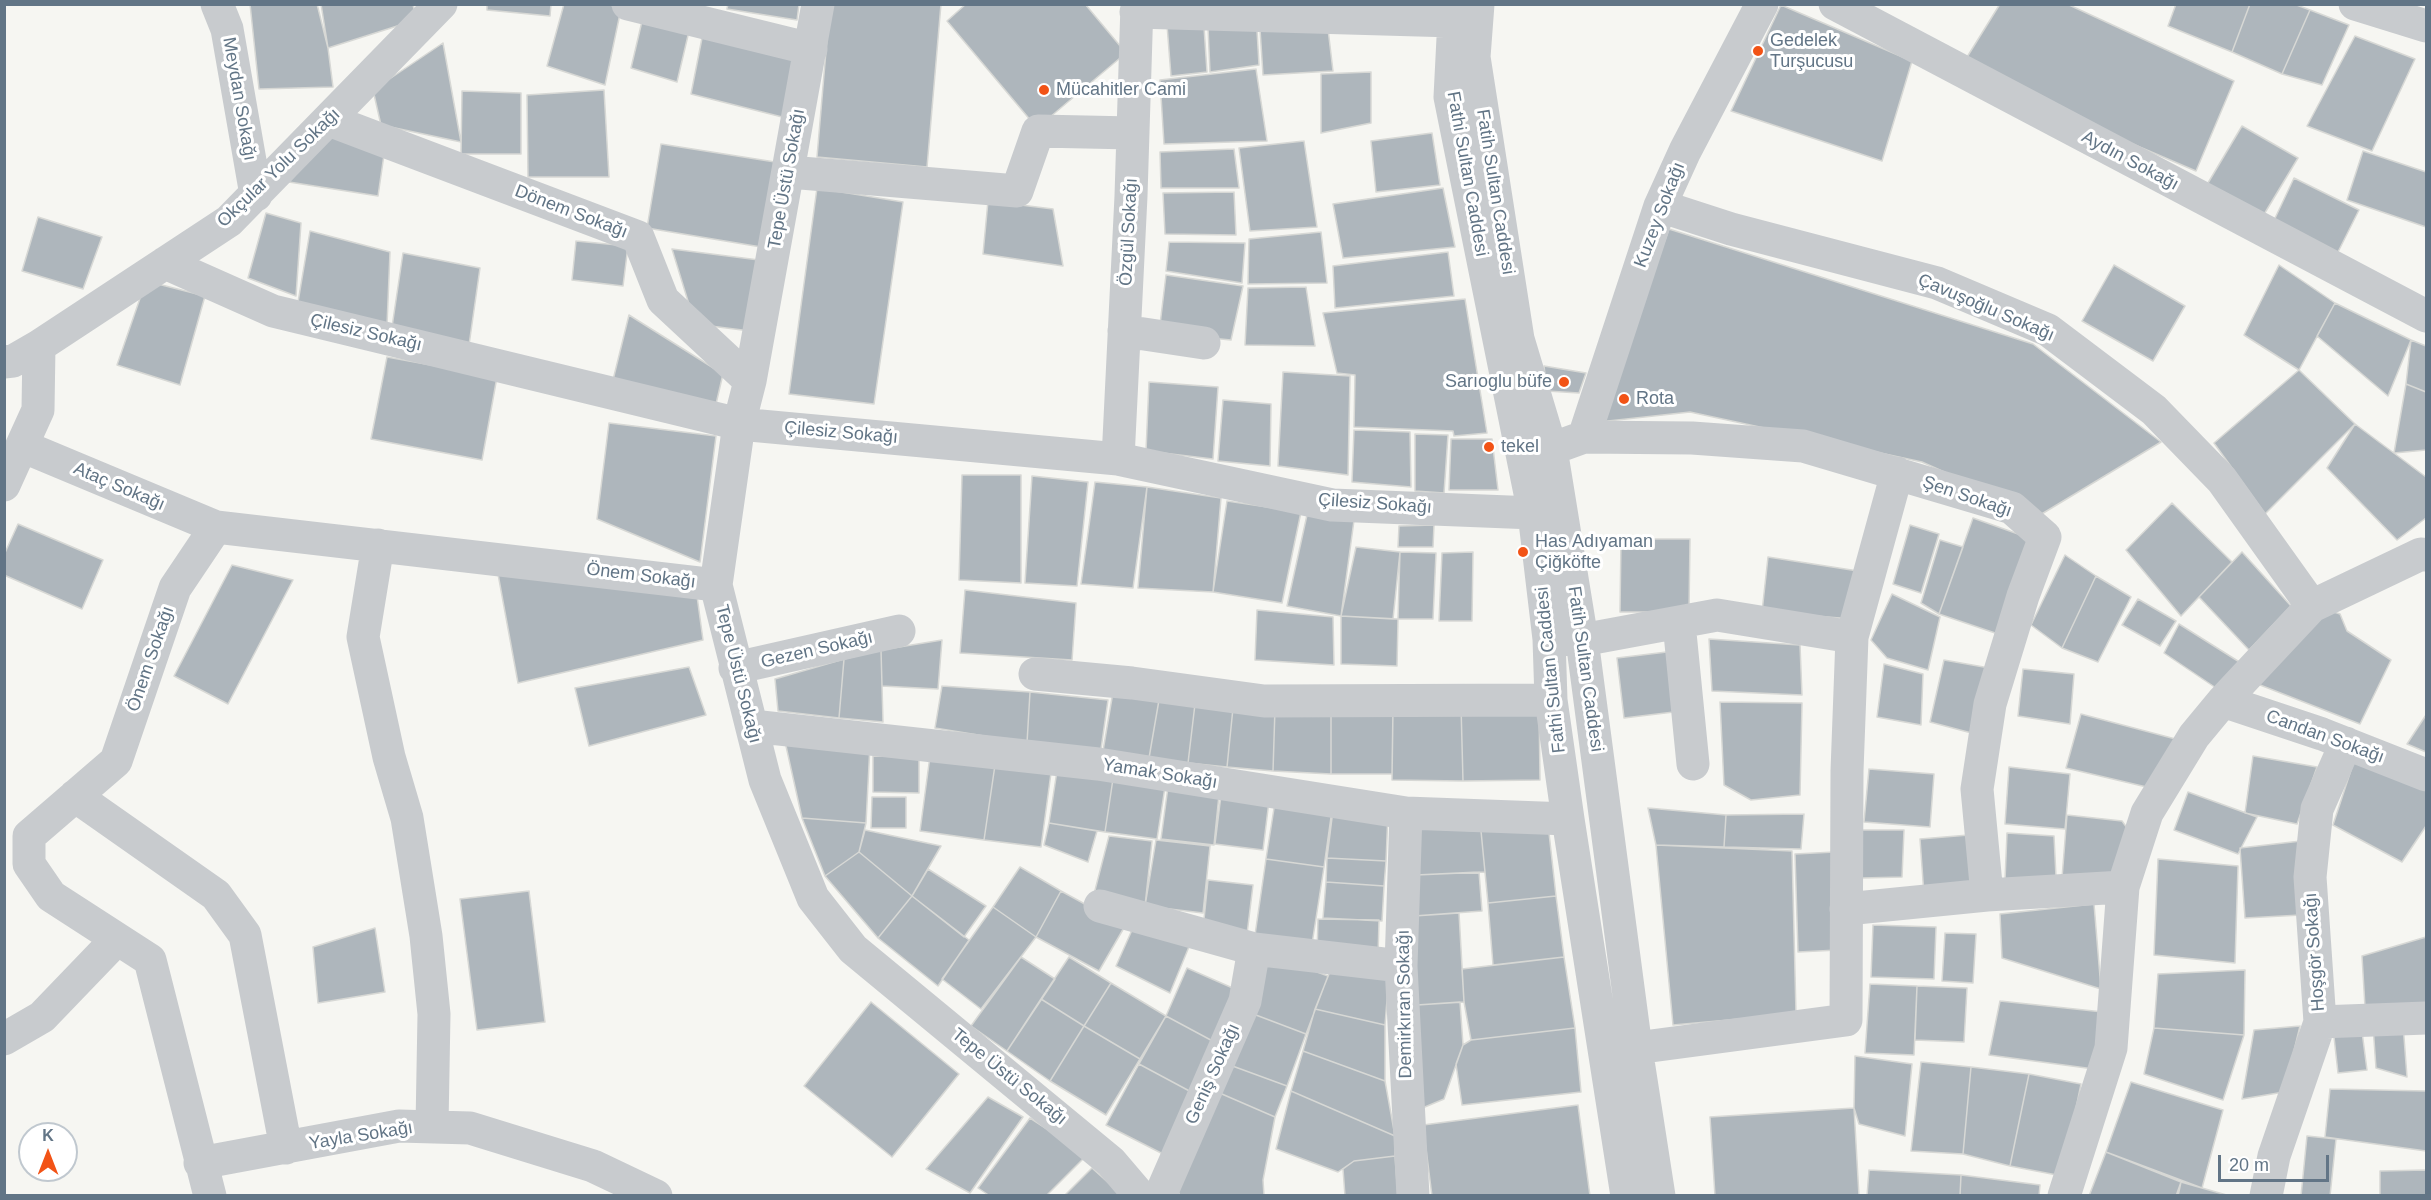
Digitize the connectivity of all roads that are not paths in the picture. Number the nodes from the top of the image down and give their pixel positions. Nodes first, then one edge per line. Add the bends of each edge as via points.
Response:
1 (217, 4) edge
2 (628, 4) edge
3 (818, 4) edge
4 (1762, 4) edge
5 (1834, 4) edge
6 (2355, 4) edge
7 (1137, 8) edge
8 (430, 9) edge
9 (1462, 10) edge
10 (2427, 26) edge
11 (811, 49) junction
12 (329, 120) junction
13 (1133, 133) junction
14 (789, 172) junction
15 (256, 195) junction
16 (1660, 206) junction
17 (165, 263) junction
18 (2427, 316) edge
19 (1124, 331) junction
20 (1204, 343) dead end
21 (39, 346) junction
22 (4, 362) edge
23 (750, 381) junction
24 (739, 424) junction
25 (1584, 437) junction
26 (22, 446) junction
27 (1536, 453) junction
28 (1118, 459) junction
29 (1897, 473) junction
30 (4, 485) edge
31 (1534, 513) junction
32 (216, 527) junction
33 (378, 546) junction
34 (2427, 555) edge
35 (716, 585) junction
36 (2312, 606) junction
37 (1679, 623) junction
38 (899, 631) dead end
39 (1852, 637) junction
40 (1549, 639) junction
41 (1582, 640) junction
42 (735, 668) junction
43 (1035, 674) dead end
44 (1551, 700) junction
45 (2223, 701) junction
46 (752, 726) junction
47 (2346, 743) junction
48 (1693, 764) dead end
49 (2427, 775) edge
50 (75, 796) junction
51 (1406, 813) junction
52 (1568, 819) junction
53 (2123, 887) junction
54 (1987, 895) junction
55 (1100, 906) dead end
56 (1846, 909) junction
57 (117, 939) junction
58 (1254, 949) junction
59 (1401, 966) junction
60 (2427, 1018) edge
61 (2320, 1022) junction
62 (4, 1039) edge
63 (1636, 1048) junction
64 (432, 1126) junction
65 (286, 1148) junction
66 (200, 1163) junction
67 (210, 1196) edge
68 (656, 1196) edge
69 (1140, 1196) edge
70 (1160, 1196) edge
71 (1413, 1196) edge
72 (1627, 1196) edge
73 (1659, 1196) edge
74 (2064, 1196) edge
75 (2266, 1196) edge

1 - 15 street, Meydan Sokağı via 227,29
2 - 11 street
3 - 11 street, Tepe Üstü Sokağı
4 - 16 street, Kuzey Sokağı
5 - 18 street, Aydın Sokağı
6 - 10 street
7 - 9 street
7 - 13 street, Özgül Sokağı
8 - 12 street, Okçular Yolu Sokağı
9 - 27 street, Fathi Sultan Caddesi via 1450,97
11 - 14 street, Tepe Üstü Sokağı
12 - 15 street, Okçular Yolu Sokağı
12 - 23 street, Dönem Sokağı via 638,237 663,300
13 - 14 street via 1038,131 1017,191
13 - 19 street, Özgül Sokağı
14 - 23 street, Tepe Üstü Sokağı
15 - 17 street, Okçular Yolu Sokağı via 230,221
16 - 25 street, Kuzey Sokağı
16 - 36 street, Çavuşoğlu Sokağı via 1731,229 1937,283 2048,330 2154,410 2222,480
17 - 21 street, Okçular Yolu Sokağı
17 - 24 street, Çilesiz Sokağı via 273,311
19 - 20 street
19 - 28 street, Özgül Sokağı
21 - 22 street, Okçular Yolu Sokağı
21 - 26 street via 38,410
23 - 24 street, Tepe Üstü Sokağı
24 - 28 street, Çilesiz Sokağı
24 - 35 street, Tepe Üstü Sokağı
25 - 27 street, Şen Sokağı
25 - 29 street, Şen Sokağı via 1692,438 1803,446
26 - 30 street
26 - 32 street, Ataç Sokağı
27 - 31 street, Fathi Sultan Caddesi
27 - 41 street, Fatih Sultan Caddesi
28 - 31 street, Çilesiz Sokağı via 1332,505
29 - 39 street
29 - 54 street, Şen Sokağı via 2012,508 2045,537 1990,704 1977,789
31 - 40 street, Fathi Sultan Caddesi
32 - 33 street, Önem Sokağı
32 - 50 street, Önem Sokağı via 175,588 116,761
33 - 35 street, Önem Sokağı
33 - 64 street via 363,637 389,757 407,818 426,936 434,1014
34 - 36 street via 2421,554
35 - 42 street, Tepe Üstü Sokağı
36 - 45 street
37 - 39 street via 1716,615
37 - 41 street
37 - 48 street
38 - 42 street, Gezen Sokağı
39 - 56 street
40 - 41 street
40 - 44 street, Fathi Sultan Caddesi
41 - 63 street, Fatih Sultan Caddesi
42 - 46 street, Tepe Üstü Sokağı
43 - 44 street via 1264,701
44 - 52 street, Fathi Sultan Caddesi
45 - 47 street, Candan Sokağı
45 - 53 street via 2194,736 2147,813
46 - 51 street, Yamak Sokağı via 1098,764
46 - 69 street, Tepe Üstü Sokağı via 765,780 813,898 853,949 1112,1162
47 - 49 street, Candan Sokağı
47 - 61 street, Hoşgör Sokağı via 2317,809 2310,877
50 - 57 street, Önem Sokağı via 28,836 28,864 51,896
50 - 65 street via 216,895 245,935
51 - 52 street, Yamak Sokağı
51 - 59 street, Demirkıran Sokağı
52 - 72 street, Fathi Sultan Caddesi
53 - 54 street
53 - 74 street via 2111,1048
54 - 56 street
55 - 58 street
56 - 63 street via 1846,1020
57 - 62 street via 42,1017
57 - 66 street, Önem Sokağı via 150,960
58 - 59 street
58 - 70 street, Geniş Sokağı via 1245,1001
59 - 71 street, Demirkıran Sokağı
60 - 61 street
61 - 75 street, Hoşgör Sokağı via 2274,1156
63 - 73 street, Fatih Sultan Caddesi
64 - 65 street, Yayla Sokağı via 399,1126
64 - 68 street, Yayla Sokağı via 470,1128 593,1166
65 - 66 street, Yayla Sokağı
66 - 67 street, Önem Sokağı

